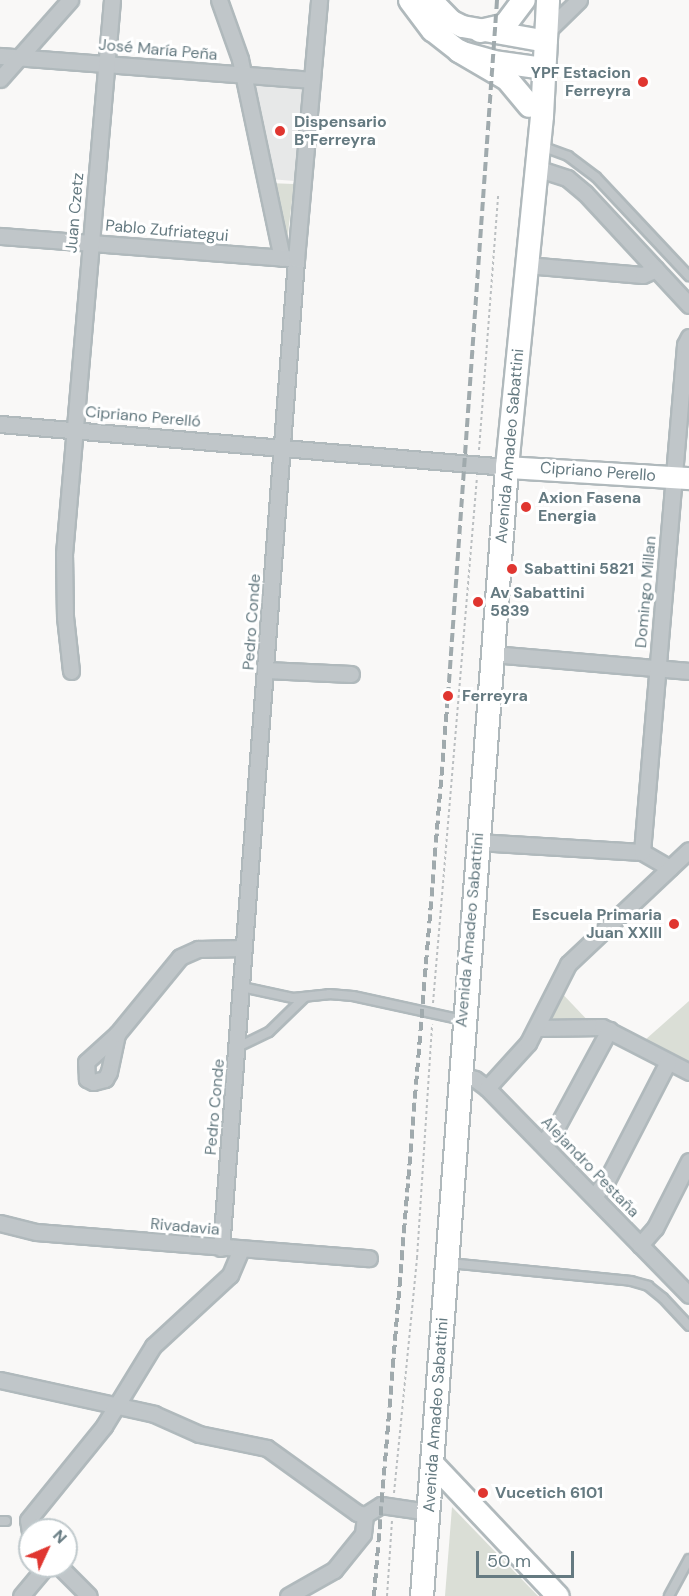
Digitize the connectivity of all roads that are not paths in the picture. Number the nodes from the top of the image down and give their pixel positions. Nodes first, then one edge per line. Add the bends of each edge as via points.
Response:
1 (70, 0) edge
2 (112, 0) edge
3 (219, 0) edge
4 (319, 0) edge
5 (409, 0) edge
6 (431, 0) edge
7 (524, 0) edge
8 (537, 0) edge
9 (548, 0) edge
10 (579, 0) edge
11 (480, 31) junction
12 (543, 37) junction
13 (459, 51) junction
14 (0, 56) edge
15 (19, 57) junction
16 (107, 63) junction
17 (538, 68) junction
18 (244, 76) junction
19 (0, 79) edge
20 (312, 80) junction
21 (530, 106) junction
22 (538, 157) junction
23 (0, 236) edge
24 (91, 242) junction
25 (289, 259) junction
26 (526, 265) junction
27 (681, 267) junction
28 (661, 275) junction
29 (689, 276) edge
30 (687, 299) edge
31 (689, 337) edge
32 (0, 424) edge
33 (75, 429) junction
34 (283, 447) junction
35 (507, 467) junction
36 (682, 478) edge
37 (492, 654) junction
38 (657, 669) junction
39 (266, 670) junction
40 (71, 671) dead end
41 (689, 671) edge
42 (351, 674) dead end
43 (477, 842) junction
44 (689, 850) edge
45 (642, 852) junction
46 (670, 868) junction
47 (244, 948) junction
48 (242, 987) junction
49 (305, 997) junction
50 (463, 1020) junction
51 (537, 1028) junction
52 (609, 1030) junction
53 (117, 1034) dead end
54 (238, 1047) junction
55 (668, 1062) junction
56 (689, 1072) edge
57 (459, 1076) junction
58 (487, 1088) junction
59 (541, 1143) junction
60 (689, 1161) edge
61 (594, 1196) junction
62 (0, 1224) edge
63 (640, 1245) junction
64 (221, 1248) junction
65 (241, 1249) junction
66 (369, 1258) dead end
67 (447, 1263) junction
68 (689, 1295) edge
69 (689, 1326) edge
70 (0, 1380) edge
71 (116, 1407) junction
72 (434, 1465) junction
73 (429, 1512) junction
74 (365, 1515) junction
75 (30, 1518) edge
76 (689, 1559) edge
77 (36, 1578) edge
78 (71, 1578) edge
79 (21, 1596) edge
80 (89, 1596) edge
81 (288, 1596) edge
82 (422, 1596) edge
83 (558, 1596) edge
84 (669, 1596) edge

1 - 15 street
2 - 16 street, Juan Czetz
3 - 18 street
4 - 20 street, Pedro Conde
5 - 13 main road via 432,30
6 - 11 main road via 450,20
7 - 11 main road via 505,25
8 - 12 main road, Avenida Amadeo Sabattini
9 - 12 main road, Avenida Amadeo Sabattini
10 - 12 street
11 - 12 main road
12 - 17 main road, Avenida Amadeo Sabattini
13 - 17 main road
13 - 21 main road via 507,79
14 - 15 street, José María Peña
15 - 16 street, José María Peña
15 - 19 street
16 - 18 street, José María Peña
16 - 24 street, Juan Czetz
17 - 21 main road, Avenida Amadeo Sabattini
17 - 22 main road, Avenida Amadeo Sabattini
18 - 20 street, José María Peña
18 - 25 street
20 - 25 street, Pedro Conde
21 - 26 main road, Avenida Amadeo Sabattini via 518,248
22 - 26 main road, Avenida Amadeo Sabattini
22 - 27 lane via 568,156 596,177
22 - 28 street via 576,186
23 - 24 street, Pablo Zufriategui
24 - 25 street, Pablo Zufriategui
24 - 33 street, Juan Czetz
25 - 34 street, Pedro Conde
26 - 28 street
26 - 35 main road, Avenida Amadeo Sabattini
27 - 28 lane
27 - 29 lane
28 - 30 street
31 - 36 street, Domingo Millan
32 - 33 street, Cipriano Perelló
33 - 34 street, Cipriano Perelló
33 - 40 street, Juan Czetz via 64,554
34 - 35 street, Cipriano Perelló
34 - 39 street, Pedro Conde
35 - 36 main road, Cipriano Perello
35 - 37 main road, Avenida Amadeo Sabattini
36 - 38 street, Domingo Millan
37 - 38 street
37 - 43 main road, Avenida Amadeo Sabattini
38 - 41 street
38 - 45 street, Domingo Millan
39 - 42 street
39 - 47 street, Pedro Conde
43 - 45 street
43 - 50 main road, Avenida Amadeo Sabattini
44 - 46 street
45 - 46 street
46 - 51 street via 568,964
47 - 48 street, Pedro Conde
47 - 53 street via 186,952
48 - 49 lane
48 - 54 street, Pedro Conde
49 - 50 lane via 353,996
49 - 54 lane via 269,1032
50 - 57 main road, Avenida Amadeo Sabattini
51 - 52 street via 593,1026
51 - 58 street via 515,1061
52 - 55 street
52 - 59 street via 555,1130
54 - 64 street, Pedro Conde
55 - 56 street
55 - 61 street via 608,1180
57 - 58 street, Alejandro Pestaña via 475,1079
57 - 67 main road, Avenida Amadeo Sabattini
58 - 59 street, Alejandro Pestaña
59 - 61 street, Alejandro Pestaña
60 - 63 street via 655,1228
61 - 63 street, Alejandro Pestaña
62 - 64 street, Rivadavia via 36,1232
63 - 68 street, Alejandro Pestaña
64 - 65 street, Rivadavia
65 - 66 street, Rivadavia
65 - 71 street via 230,1275 153,1346
67 - 69 lane via 631,1281 648,1286
67 - 72 main road, Avenida Amadeo Sabattini
70 - 71 street
71 - 74 street via 154,1414 199,1434 267,1448 291,1462 345,1507
71 - 75 street
72 - 73 main road, Avenida Amadeo Sabattini
72 - 83 main road
73 - 74 street via 393,1505 373,1507
73 - 82 main road, Avenida Amadeo Sabattini
74 - 81 street via 363,1534 334,1570
76 - 84 lane
77 - 79 street
78 - 80 street

